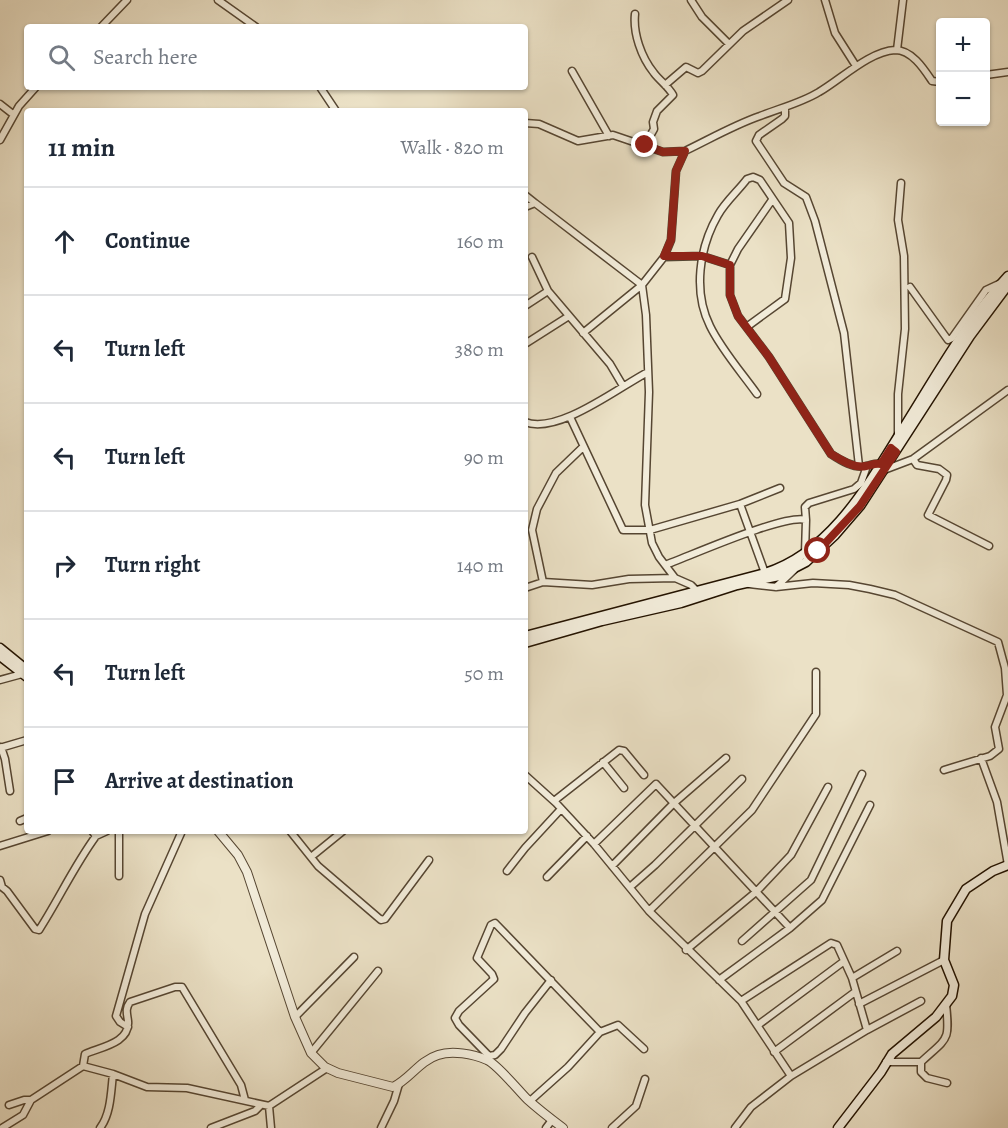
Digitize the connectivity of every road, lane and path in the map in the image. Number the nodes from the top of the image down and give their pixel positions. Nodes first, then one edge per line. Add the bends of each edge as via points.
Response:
1 (127, 0) edge
2 (218, 0) edge
3 (691, 0) edge
4 (788, 0) edge
5 (825, 0) edge
6 (903, 0) edge
7 (635, 14) dead end
8 (103, 24) edge
9 (252, 24) edge
10 (729, 44) junction
11 (897, 50) junction
12 (856, 66) junction
13 (572, 71) dead end
14 (1008, 72) edge
15 (990, 74) edge
16 (936, 82) edge
17 (665, 85) junction
18 (33, 90) edge
19 (322, 90) edge
20 (0, 104) edge
21 (334, 108) edge
22 (785, 108) junction
23 (14, 115) junction
24 (528, 123) edge
25 (609, 136) junction
26 (0, 140) edge
27 (645, 145) junction
28 (685, 151) junction
29 (900, 183) dead end
30 (528, 197) edge
31 (772, 200) junction
32 (535, 203) junction
33 (528, 206) edge
34 (664, 256) junction
35 (702, 256) junction
36 (532, 257) dead end
37 (730, 265) junction
38 (1008, 276) edge
39 (1005, 284) edge
40 (642, 285) junction
41 (910, 287) dead end
42 (548, 291) junction
43 (528, 304) edge
44 (569, 316) junction
45 (748, 326) junction
46 (583, 333) junction
47 (528, 342) edge
48 (648, 372) junction
49 (622, 386) junction
50 (1008, 390) edge
51 (757, 394) dead end
52 (570, 417) junction
53 (528, 422) edge
54 (898, 436) junction
55 (583, 447) junction
56 (894, 450) junction
57 (913, 459) junction
58 (859, 466) junction
59 (867, 466) junction
60 (883, 467) junction
61 (780, 489) dead end
62 (740, 504) junction
63 (806, 520) junction
64 (650, 530) junction
65 (749, 533) junction
66 (989, 546) dead end
67 (805, 554) junction
68 (665, 565) junction
69 (794, 569) junction
70 (765, 573) junction
71 (675, 578) junction
72 (543, 582) junction
73 (746, 584) junction
74 (723, 586) junction
75 (528, 587) edge
76 (776, 587) junction
77 (699, 593) junction
78 (528, 635) edge
79 (528, 642) edge
80 (0, 648) edge
81 (0, 656) edge
82 (24, 668) edge
83 (24, 668) edge
84 (24, 669) edge
85 (816, 672) dead end
86 (0, 680) edge
87 (1007, 681) edge
88 (24, 741) edge
89 (0, 747) edge
90 (726, 758) dead end
91 (981, 758) junction
92 (603, 762) junction
93 (944, 770) dead end
94 (862, 774) dead end
95 (644, 775) dead end
96 (528, 778) edge
97 (742, 779) dead end
98 (828, 787) dead end
99 (624, 788) dead end
100 (10, 791) dead end
101 (554, 801) junction
102 (674, 803) junction
103 (870, 805) dead end
104 (561, 809) junction
105 (695, 826) junction
106 (38, 834) edge
107 (93, 834) edge
108 (119, 834) edge
109 (181, 834) edge
110 (220, 834) edge
111 (292, 834) edge
112 (339, 834) edge
113 (587, 836) junction
114 (594, 844) junction
115 (0, 846) edge
116 (714, 846) junction
117 (310, 857) junction
118 (429, 860) dead end
119 (1008, 865) edge
120 (612, 866) junction
121 (507, 871) dead end
122 (119, 876) dead end
123 (547, 877) dead end
124 (0, 880) edge
125 (630, 888) junction
126 (1, 889) edge
127 (756, 892) junction
128 (649, 911) junction
129 (775, 913) junction
130 (790, 928) junction
131 (742, 941) dead end
132 (686, 950) junction
133 (897, 951) dead end
134 (354, 957) dead end
135 (944, 960) junction
136 (843, 962) junction
137 (378, 971) dead end
138 (852, 978) junction
139 (551, 980) junction
140 (719, 980) junction
141 (855, 992) junction
142 (741, 1001) junction
143 (921, 1001) dead end
144 (859, 1004) junction
145 (946, 1004) junction
146 (295, 1017) junction
147 (758, 1025) junction
148 (128, 1027) junction
149 (867, 1030) junction
150 (600, 1032) junction
151 (644, 1049) dead end
152 (774, 1052) junction
153 (311, 1053) junction
154 (489, 1058) junction
155 (886, 1062) junction
156 (921, 1062) junction
157 (83, 1066) junction
158 (327, 1068) junction
159 (113, 1074) junction
160 (791, 1076) junction
161 (645, 1079) dead end
162 (947, 1083) dead end
163 (399, 1084) junction
164 (31, 1100) junction
165 (245, 1100) junction
166 (530, 1101) junction
167 (9, 1105) dead end
168 (265, 1105) junction
169 (552, 1120) junction
170 (2, 1128) edge
171 (100, 1128) edge
172 (211, 1128) edge
173 (271, 1128) edge
174 (381, 1128) edge
175 (546, 1128) edge
176 (563, 1128) edge
177 (612, 1128) edge
178 (735, 1128) edge
179 (838, 1128) edge

1 - 8 street
2 - 9 street
3 - 10 street
4 - 10 street
5 - 12 street via 835,33
6 - 11 street
7 - 17 street via 634,26 644,57
10 - 17 street via 702,71 686,67
11 - 12 street
11 - 16 street via 906,53
12 - 22 street via 819,93
13 - 25 street
14 - 15 street
17 - 27 street via 673,95 657,111 654,129
18 - 23 street
19 - 21 street
20 - 23 street
22 - 28 street
22 - 58 street via 782,119 756,141 784,183 806,197 815,220 844,333
23 - 26 street
24 - 25 street via 578,141
25 - 27 street
27 - 28 street via 663,152
28 - 34 street via 676,171 671,240
29 - 54 street via 898,220 904,256 905,329
30 - 32 street
31 - 35 street via 760,180 747,179 718,215
31 - 37 street
31 - 45 street via 789,223 791,237 785,299
32 - 33 street
32 - 40 street
34 - 35 street
34 - 40 street
35 - 37 street
35 - 51 street via 703,312
36 - 42 street
37 - 45 street via 730,295 738,316
38 - 39 main road
39 - 41 street via 986,290 948,340
39 - 54 main road via 969,326
39 - 56 main road
40 - 46 street
40 - 48 street
42 - 43 street
42 - 44 street
44 - 46 street
44 - 47 street
45 - 58 street via 831,454
46 - 49 street via 610,364
48 - 49 street
48 - 64 street via 645,505
49 - 52 street
50 - 57 street
52 - 53 street
52 - 55 street
54 - 56 main road
55 - 64 street via 623,530
55 - 72 street via 556,473 537,509 532,530
56 - 60 main road
57 - 60 street
57 - 66 street via 917,465 939,469 947,475 928,515
58 - 59 street
59 - 60 street via 874,463
59 - 63 street via 861,483 854,489 809,503 805,507
60 - 67 main road via 846,514
60 - 69 main road via 849,520
61 - 62 street
62 - 64 street
62 - 65 street
63 - 65 street via 789,520
63 - 67 street
64 - 68 street via 652,543
65 - 68 street
65 - 70 street
67 - 70 main road
68 - 71 street
69 - 73 main road
69 - 76 street
70 - 74 main road
71 - 72 street via 592,585
71 - 77 street
72 - 75 street
73 - 74 main road
73 - 76 street
74 - 77 main road
76 - 87 street via 849,585 895,595 996,639
77 - 78 main road
77 - 79 main road
80 - 82 main road
81 - 83 main road
84 - 86 street
85 - 116 street via 816,714 752,810
87 - 91 street via 1007,695 995,727 999,749
88 - 89 street
89 - 100 street
90 - 102 street
91 - 93 street
91 - 119 street via 997,802
92 - 95 street via 621,750
92 - 99 street
92 - 101 street
94 - 129 street via 811,880
96 - 101 street
97 - 105 street
98 - 127 street via 791,855
101 - 104 street
102 - 105 street
102 - 114 street via 656,783
102 - 120 street
103 - 130 street via 822,900
104 - 113 street
104 - 121 street
105 - 116 street
105 - 125 street
106 - 115 street
107 - 126 street via 39,930 8,891
108 - 122 street
109 - 148 street via 144,914 121,994 116,1016
110 - 146 street via 247,872
111 - 117 street
112 - 117 street
113 - 114 street
113 - 123 street
114 - 120 street
116 - 127 street
116 - 128 street
117 - 118 street via 381,920
119 - 135 main road via 966,889 947,921
120 - 125 street
124 - 126 street
125 - 128 street
127 - 129 street
127 - 132 street
128 - 132 street
129 - 130 street
129 - 131 street
130 - 140 street
132 - 140 street
133 - 138 street
134 - 146 street
135 - 144 street
135 - 145 main road via 954,986
136 - 138 street
136 - 142 street via 837,945 831,944
136 - 147 street
137 - 153 street
138 - 141 street
139 - 150 street
139 - 154 street via 501,1050
139 - 154 street via 499,925 491,925 477,958 494,979 455,1018
140 - 142 street
141 - 144 street
141 - 152 street
142 - 147 street
143 - 149 street
144 - 149 street
145 - 155 main road
145 - 156 street via 946,1039
146 - 153 street
147 - 152 street
148 - 157 street via 120,1040 85,1054
148 - 165 street via 126,1011 130,1002 182,987 241,1085
149 - 160 street
150 - 151 street via 618,1025
150 - 166 street
152 - 160 street
153 - 158 street
154 - 163 street via 448,1052 436,1055 419,1064
154 - 166 street
155 - 156 street
155 - 179 main road
156 - 162 street via 921,1072 927,1078
157 - 159 street
157 - 164 street
158 - 163 street via 393,1087
158 - 168 street
159 - 165 street via 147,1087 188,1088
159 - 171 street via 108,1108
160 - 178 street via 751,1107
161 - 177 street via 636,1106
163 - 174 street
164 - 167 street
164 - 170 street via 23,1115
165 - 168 street
166 - 169 street
168 - 172 street
168 - 173 street
169 - 175 street
169 - 176 street

